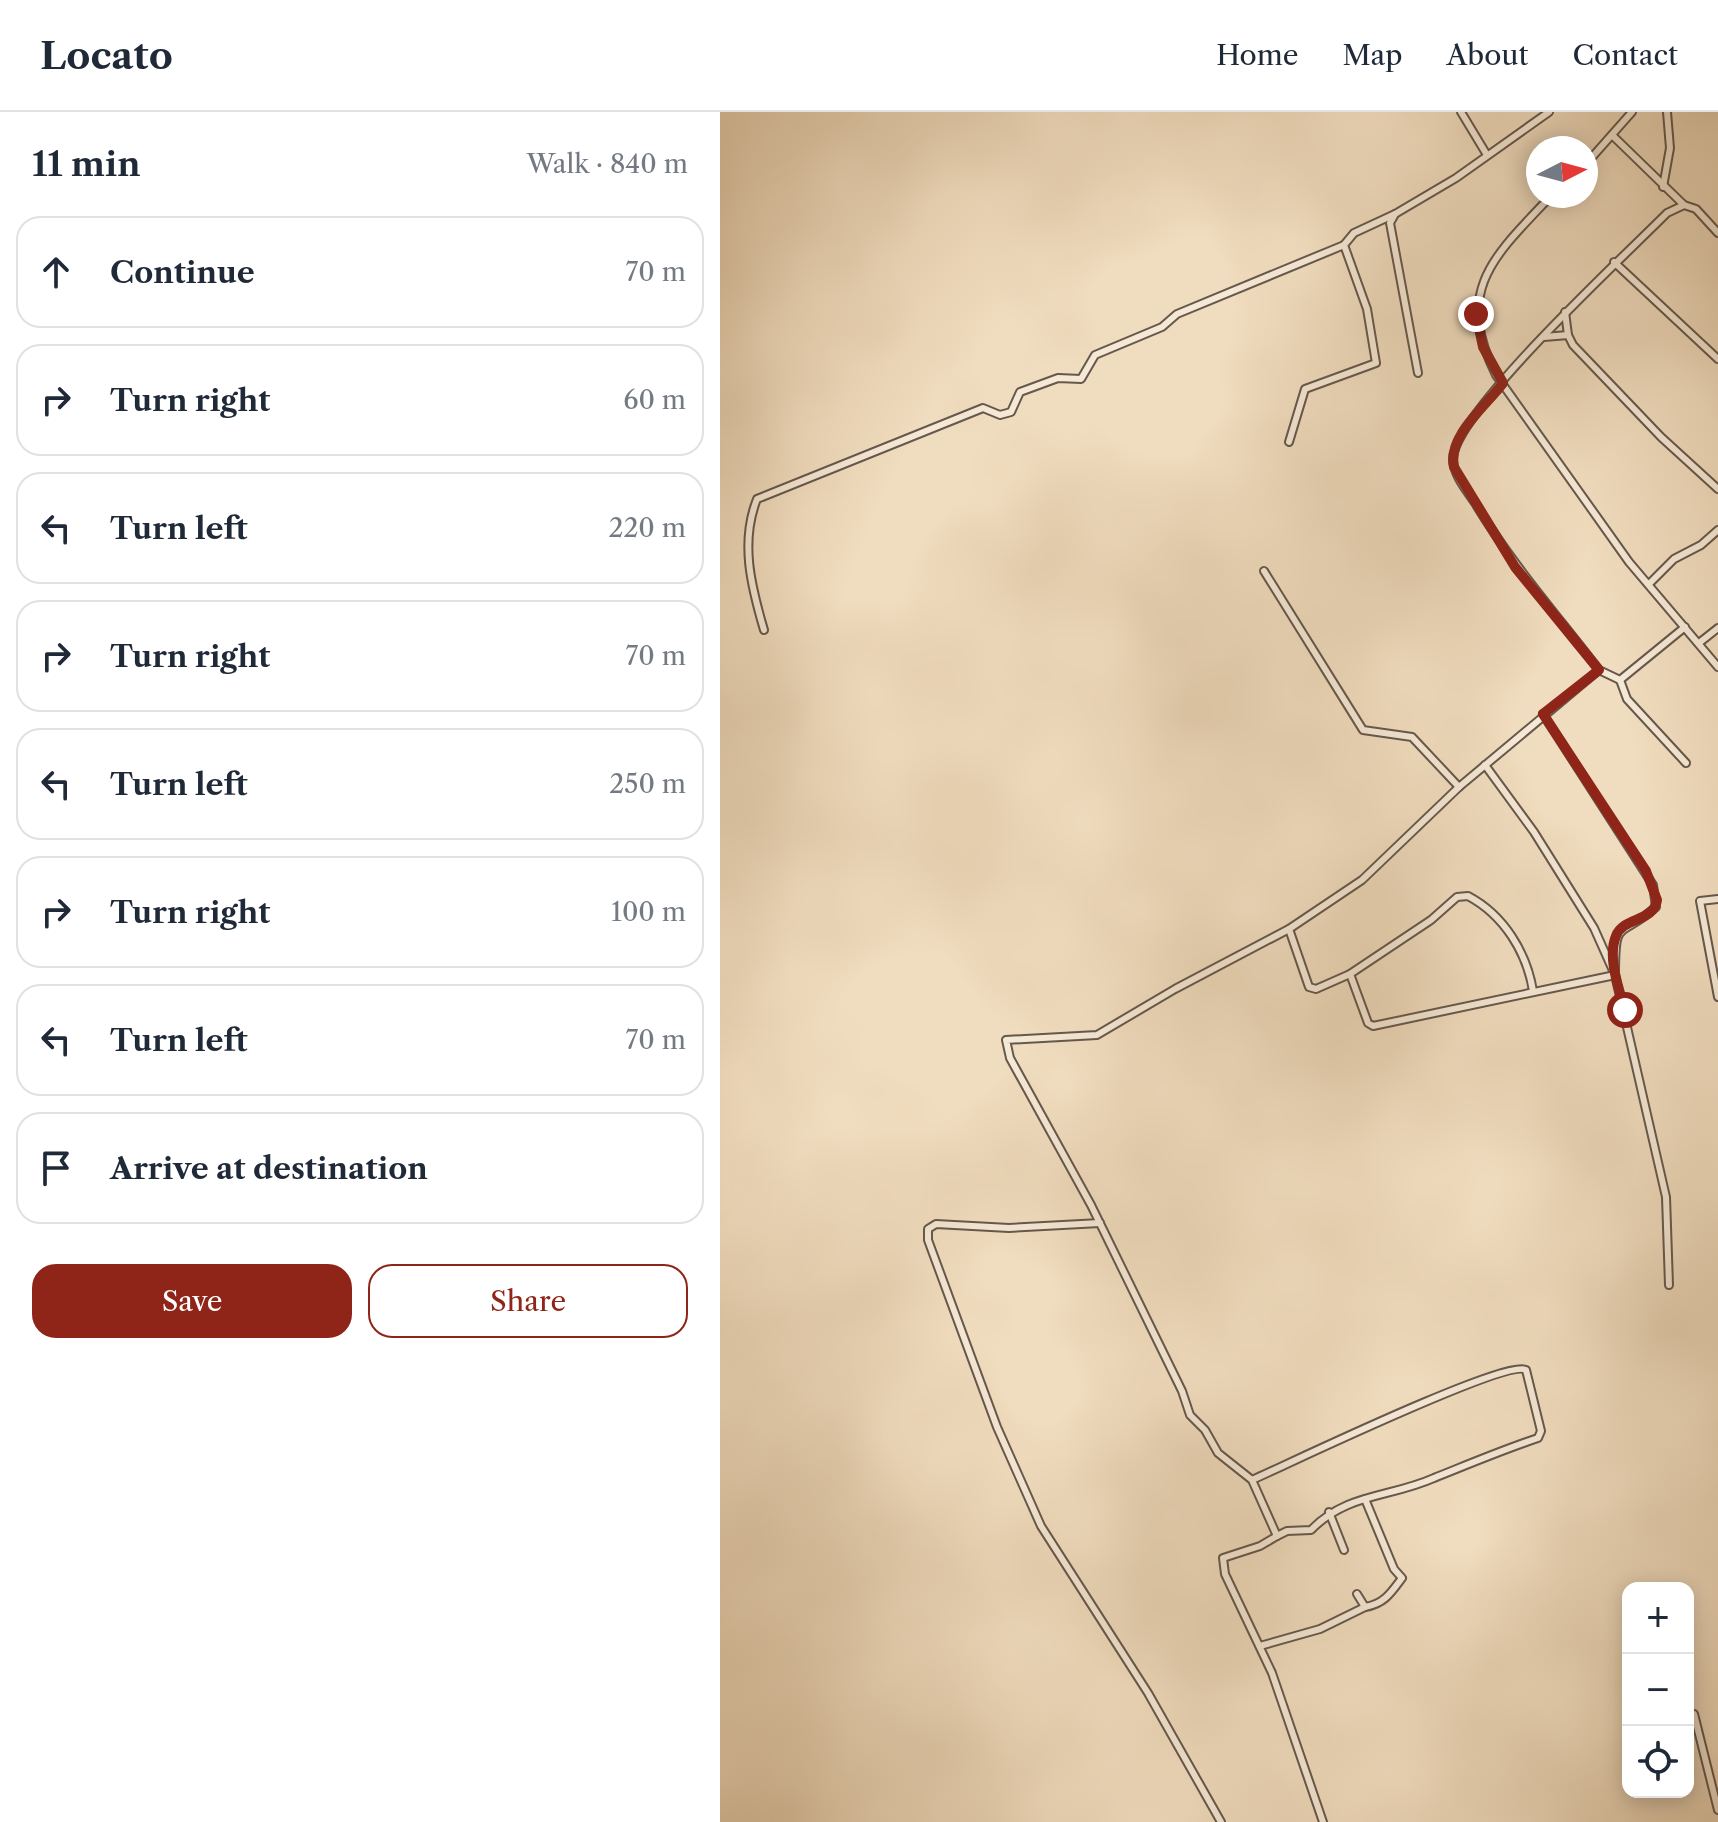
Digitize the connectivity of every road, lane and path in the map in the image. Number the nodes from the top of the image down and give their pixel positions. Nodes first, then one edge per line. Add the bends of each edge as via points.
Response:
1 (1461, 112) edge
2 (1549, 112) edge
3 (1632, 112) edge
4 (1667, 112) edge
5 (1612, 135) junction
6 (1598, 151) edge
7 (1487, 155) junction
8 (1663, 187) junction
9 (1684, 205) junction
10 (1540, 208) edge
11 (1395, 214) junction
12 (1718, 233) edge
13 (1344, 245) junction
14 (1614, 262) junction
15 (1565, 312) junction
16 (1568, 335) junction
17 (1540, 339) junction
18 (1718, 359) edge
19 (1418, 373) dead end
20 (1503, 383) junction
21 (1289, 442) dead end
22 (1718, 489) edge
23 (1718, 530) edge
24 (1264, 571) dead end
25 (1649, 584) junction
26 (1685, 627) junction
27 (1718, 628) edge
28 (764, 630) dead end
29 (1699, 643) junction
30 (1718, 667) edge
31 (1599, 670) junction
32 (1620, 680) junction
33 (1543, 714) junction
34 (1686, 763) dead end
35 (1485, 765) junction
36 (1459, 787) junction
37 (1718, 899) edge
38 (1289, 929) junction
39 (1350, 974) junction
40 (1615, 975) junction
41 (1533, 991) junction
42 (1718, 997) edge
43 (1100, 1223) junction
44 (1669, 1285) dead end
45 (1252, 1480) junction
46 (1365, 1499) junction
47 (1329, 1512) junction
48 (1277, 1536) junction
49 (1344, 1550) dead end
50 (1357, 1594) dead end
51 (1365, 1607) junction
52 (1260, 1646) junction
53 (1694, 1714) dead end
54 (1718, 1810) edge
55 (1221, 1822) edge
56 (1323, 1822) edge

1 - 7 street
2 - 7 street
3 - 5 street
4 - 8 street via 1670,148
5 - 6 street
5 - 8 street
7 - 11 street
8 - 9 street
9 - 12 street via 1696,209
9 - 14 street via 1667,213
10 - 20 street via 1488,271 1476,314 1483,347
11 - 13 street via 1354,233
11 - 19 street via 1390,223
13 - 21 street via 1367,309 1376,363 1305,389
13 - 28 street via 1177,314 1162,327 1095,355 1081,379 1058,378 1020,392 1011,412 1000,415 983,408 757,499 749,519 748,552 750,582
14 - 15 street
14 - 18 street
15 - 16 street
15 - 17 street
16 - 17 street
16 - 22 street via 1661,437
17 - 20 street
20 - 25 street
20 - 31 street via 1467,427 1454,451 1454,467 1515,567
23 - 25 street via 1674,559
24 - 36 street via 1363,730 1412,737
25 - 26 street
26 - 29 street
26 - 32 street
27 - 29 street
29 - 30 street
31 - 32 street
31 - 33 street
32 - 34 street via 1627,699
33 - 35 street
33 - 40 street via 1653,885 1656,907 1615,936
35 - 36 street
35 - 40 street via 1587,916
36 - 38 street via 1362,880
37 - 42 street via 1700,901
38 - 39 street via 1309,987 1316,989
38 - 43 street via 1097,1035 1006,1040 1010,1058
39 - 41 street via 1370,1025
39 - 41 street via 1457,897 1468,896 1514,937
40 - 41 street
40 - 44 street via 1666,1197
43 - 45 street via 1190,1415 1225,1460
43 - 55 street via 1009,1228 936,1224 928,1229 928,1240 997,1427 1041,1526 1148,1693
45 - 46 street via 1465,1385 1521,1367 1526,1370 1541,1436
45 - 48 street
46 - 47 street
46 - 51 street via 1402,1578 1388,1597
47 - 48 street via 1311,1530
47 - 49 street
48 - 52 street via 1223,1558 1230,1588
50 - 51 street
51 - 52 street via 1320,1629
52 - 56 street
53 - 54 street

